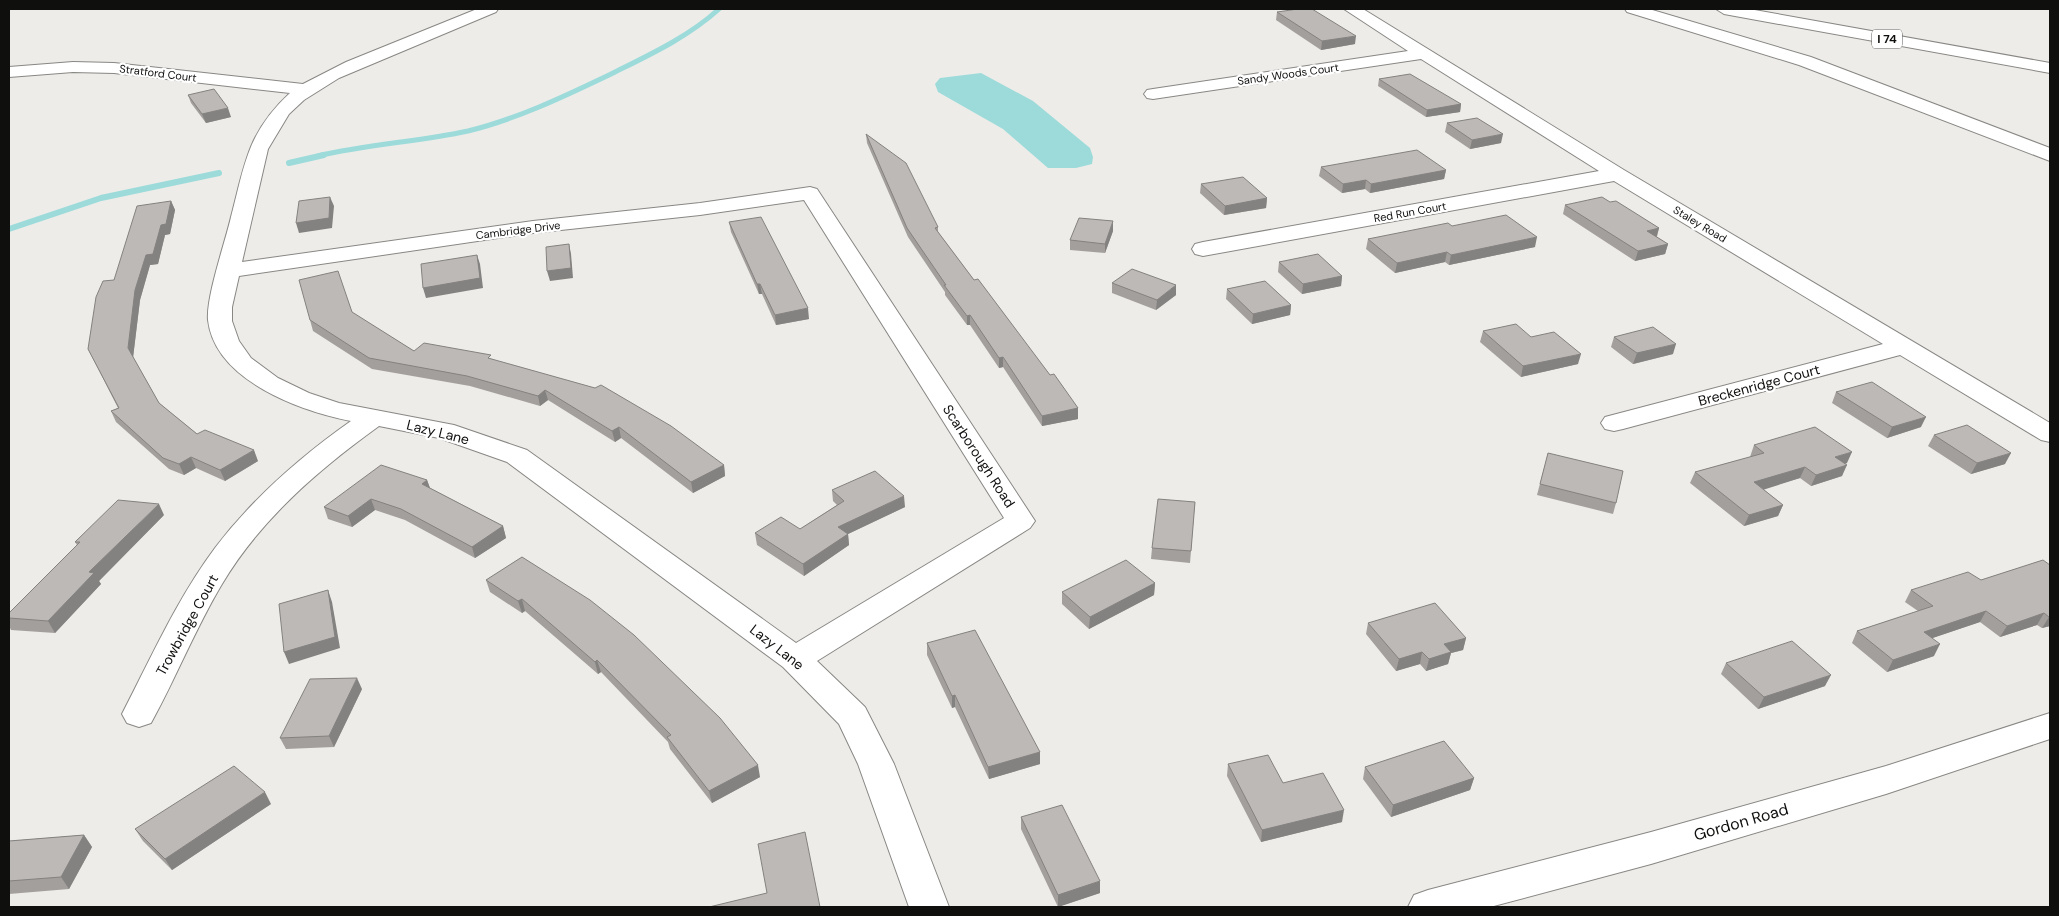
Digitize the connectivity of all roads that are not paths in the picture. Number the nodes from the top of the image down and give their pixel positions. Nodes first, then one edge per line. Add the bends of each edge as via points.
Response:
1 (490, 9) edge
2 (1352, 9) edge
3 (1633, 9) edge
4 (1724, 9) edge
5 (1423, 54) junction
6 (2050, 68) edge
7 (9, 72) edge
8 (306, 90) junction
9 (1153, 94) dead end
10 (2050, 155) edge
11 (1617, 174) junction
12 (810, 193) joint
13 (1203, 250) dead end
14 (227, 270) junction
15 (1904, 346) junction
16 (373, 418) junction
17 (1614, 423) dead end
18 (2050, 434) edge
19 (795, 659) junction
20 (139, 714) dead end
21 (2050, 726) edge
22 (929, 907) edge
23 (1428, 907) edge

1 - 8 main road, Lazy Lane via 337,72
2 - 5 main road, Staley Road
3 - 10 main road via 1797,59
4 - 6 main road, I 74
5 - 9 main road, Sandy Woods Court
5 - 11 main road, Staley Road
7 - 8 main road, Stratford Court via 114,68
8 - 14 main road, Lazy Lane via 281,111 268,127 258,149
11 - 13 main road, Red Run Court
11 - 15 main road, Staley Road
12 - 14 main road, Cambridge Drive via 533,227
12 - 19 main road, Scarborough Road via 1020,521
14 - 16 main road, Lazy Lane via 220,321 227,342 242,363 269,383 300,399
15 - 17 main road, Breckenridge Court
15 - 18 main road, Staley Road
16 - 19 main road, Lazy Lane via 445,431 517,456
16 - 20 main road, Trowbridge Court via 280,492 245,530 209,579
19 - 22 main road, Lazy Lane via 853,716 876,764
21 - 23 main road, Gordon Road via 1886,780 1651,848

